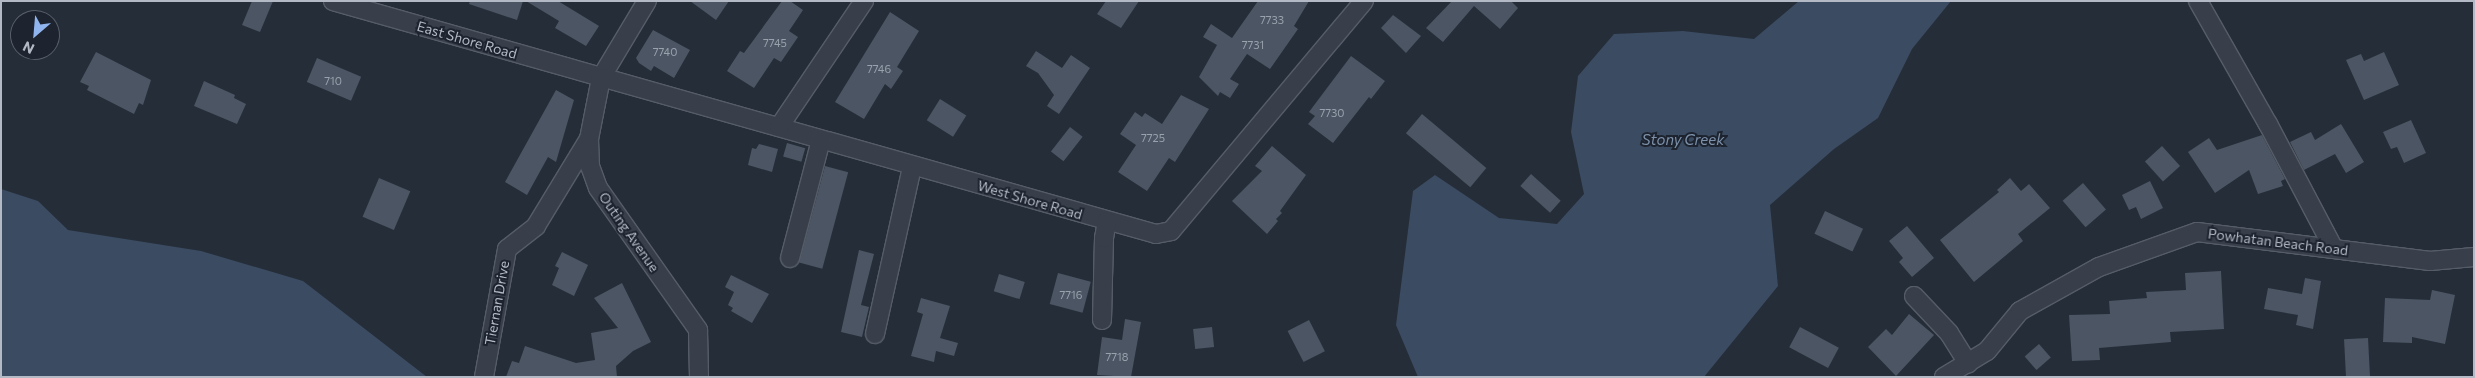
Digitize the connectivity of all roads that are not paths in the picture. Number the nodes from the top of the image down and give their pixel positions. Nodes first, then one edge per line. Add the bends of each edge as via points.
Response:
1 (333, 1) edge
2 (647, 1) edge
3 (864, 1) edge
4 (1364, 1) edge
5 (2198, 1) edge
6 (601, 78) junction
7 (778, 128) junction
8 (589, 138) junction
9 (821, 140) junction
10 (912, 166) junction
11 (1107, 222) junction
12 (2334, 249) junction
13 (2474, 257) edge
14 (790, 258) dead end
15 (1914, 296) dead end
16 (1102, 320) dead end
17 (875, 334) dead end
18 (1968, 363) junction
19 (484, 377) edge
20 (699, 377) edge
21 (1944, 377) edge

1 - 6 street, East Shore Road
2 - 6 street, Outing Avenue
3 - 7 street
4 - 11 street, West Shore Road via 1171,231 1141,232
5 - 12 street
6 - 7 street, West Shore Road
6 - 8 street, Outing Avenue
7 - 9 street, West Shore Road
8 - 19 street, Tiernan Drive via 536,226 507,249
8 - 20 street, Outing Avenue via 590,166 598,188 698,330
9 - 10 street, West Shore Road
9 - 14 street
10 - 11 street, West Shore Road
10 - 17 street
11 - 16 street
12 - 13 street, Powhatan Beach Road via 2430,261
12 - 18 street, Powhatan Beach Road via 2197,232 2099,267 2020,311 1987,351
15 - 18 street via 1948,333
18 - 21 street, Powhatan Beach Road

